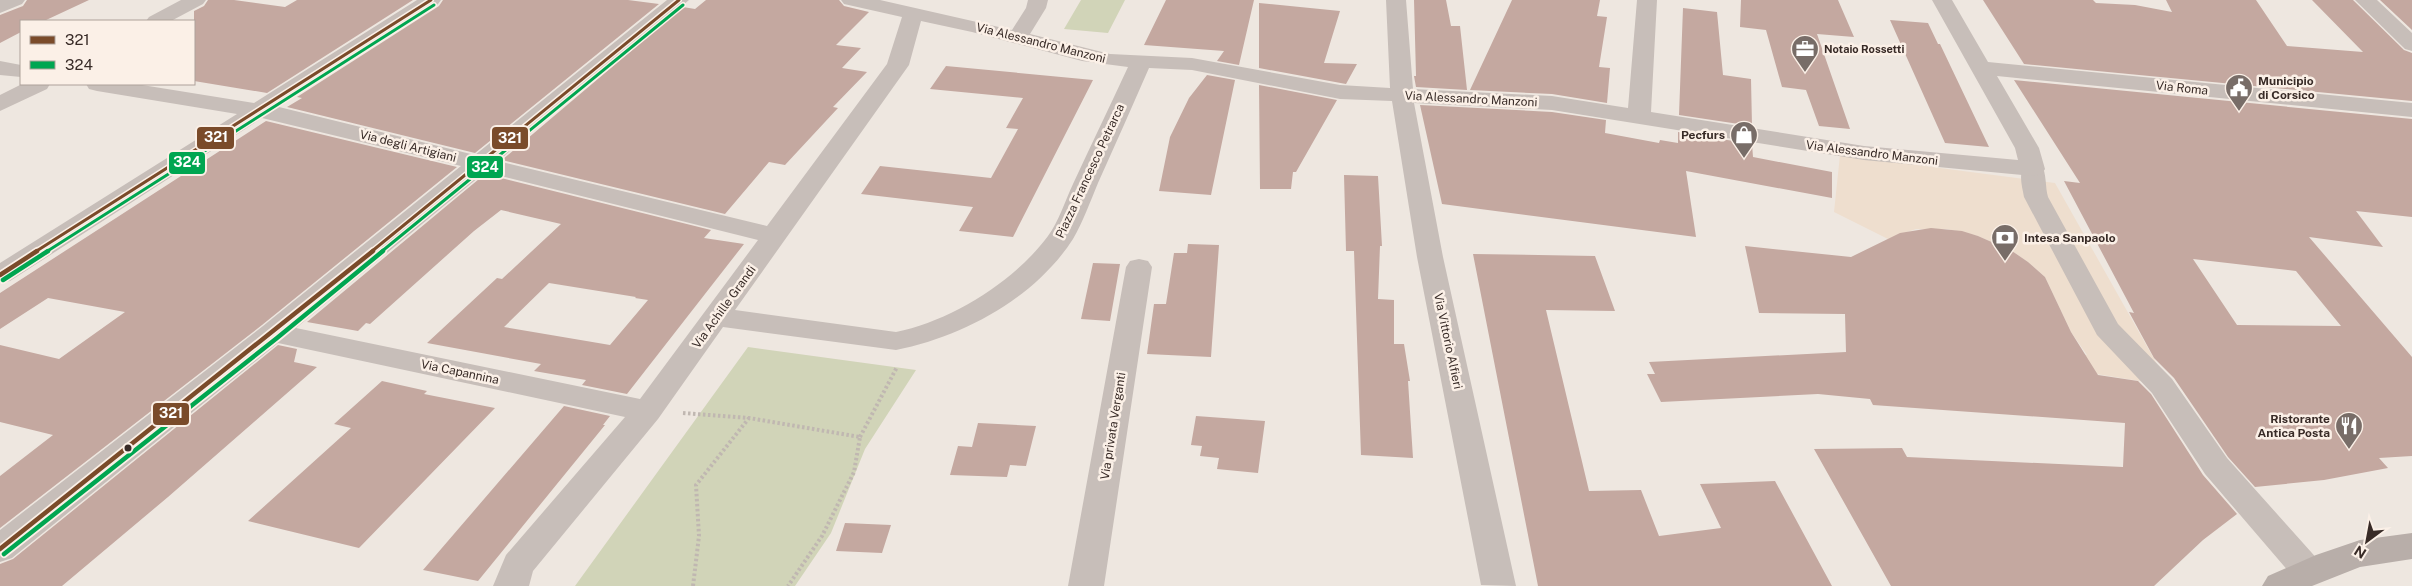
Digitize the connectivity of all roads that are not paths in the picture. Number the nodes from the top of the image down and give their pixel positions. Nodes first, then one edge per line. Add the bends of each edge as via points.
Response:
1 (15, 0) edge
2 (196, 0) edge
3 (431, 0) edge
4 (679, 0) edge
5 (851, 0) edge
6 (1038, 0) edge
7 (1396, 0) edge
8 (1647, 0) edge
9 (1942, 0) edge
10 (2365, 0) edge
11 (0, 7) edge
12 (913, 12) junction
13 (158, 20) edge
14 (1017, 38) junction
15 (2412, 45) edge
16 (1142, 61) junction
17 (0, 68) edge
18 (1982, 68) junction
19 (20, 71) edge
20 (37, 85) edge
21 (103, 85) edge
22 (1402, 96) junction
23 (0, 104) edge
24 (258, 110) junction
25 (2412, 110) edge
26 (1639, 116) junction
27 (480, 163) junction
28 (2033, 169) junction
29 (775, 236) junction
30 (1139, 266) dead end
31 (4, 268) edge
32 (716, 317) junction
33 (273, 333) junction
34 (647, 411) junction
35 (2412, 546) edge
36 (0, 549) edge
37 (2294, 579) edge
38 (1500, 585) edge
39 (511, 586) edge
40 (1086, 586) edge

1 - 11 street
2 - 13 street
3 - 24 street
4 - 27 street
5 - 12 street, Via Alessandro Manzoni
6 - 14 street
7 - 22 street, Via Vittorio Alfieri
8 - 26 street
9 - 18 street
10 - 15 street
12 - 14 street, Via Alessandro Manzoni
12 - 29 street, Via Achille Grandi via 898,65
14 - 16 street, Via Alessandro Manzoni via 1082,55
16 - 22 street, Via Alessandro Manzoni via 1192,64 1340,92
16 - 32 street, Piazza Francesco Petrarca via 1061,237 1007,290 951,322 911,339 896,341
17 - 19 street
18 - 25 street, Via Roma
18 - 28 street via 2027,148
20 - 23 street
21 - 24 street, Via degli Artigiani
22 - 26 street, Via Alessandro Manzoni via 1520,100
22 - 38 street, Via Vittorio Alfieri via 1430,257
24 - 27 street, Via degli Artigiani
24 - 31 street
26 - 28 street, Via Alessandro Manzoni via 1864,153
27 - 29 street, Via degli Artigiani
27 - 33 street
28 - 37 street via 2036,197 2107,329 2162,386
29 - 32 street, Via Achille Grandi
30 - 40 street, Via privata Verganti
32 - 34 street, Via Achille Grandi
33 - 34 street, Via Capannina
33 - 36 street
34 - 39 street, Via Achille Grandi via 518,565
35 - 37 main road via 2360,552

